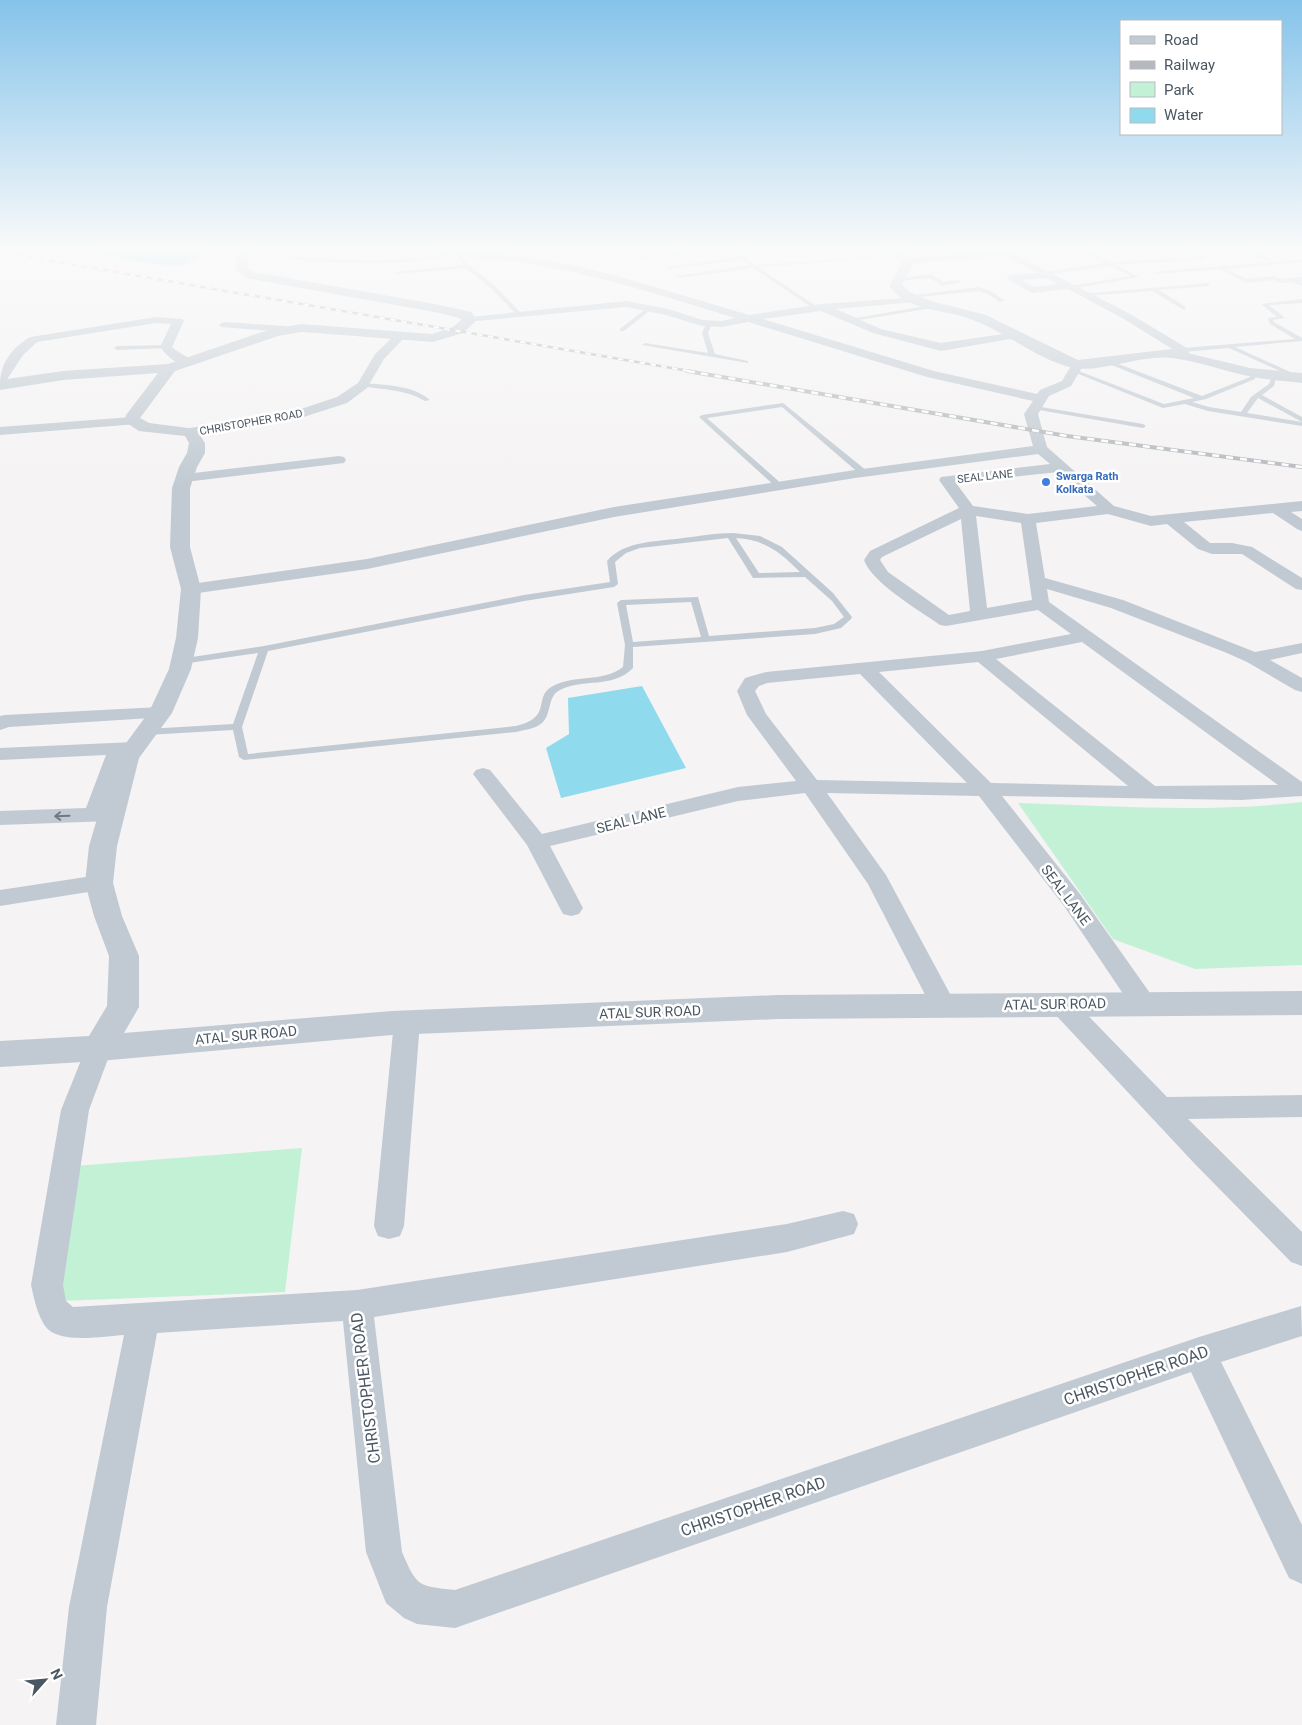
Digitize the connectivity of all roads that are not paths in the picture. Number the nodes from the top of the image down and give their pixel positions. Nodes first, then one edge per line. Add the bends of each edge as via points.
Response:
1 (108, 328) edge
2 (175, 328) edge
3 (263, 328) edge
4 (461, 328) edge
5 (625, 328) edge
6 (707, 328) edge
7 (778, 328) edge
8 (867, 328) edge
9 (1000, 328) edge
10 (1144, 328) edge
11 (1280, 328) edge
12 (286, 329) junction
13 (622, 330) dead end
14 (1016, 335) junction
15 (400, 336) junction
16 (645, 345) dead end
17 (166, 347) junction
18 (1230, 347) junction
19 (117, 348) dead end
20 (1183, 352) junction
21 (712, 355) junction
22 (1106, 361) junction
23 (746, 362) dead end
24 (178, 365) junction
25 (1076, 368) junction
26 (1254, 373) junction
27 (1275, 375) junction
28 (1301, 378) edge
29 (0, 381) edge
30 (0, 385) edge
31 (363, 385) junction
32 (1258, 394) junction
33 (1200, 399) junction
34 (427, 400) dead end
35 (1185, 402) junction
36 (1038, 403) junction
37 (1243, 414) junction
38 (1302, 420) edge
39 (132, 422) junction
40 (1302, 424) edge
41 (1143, 426) dead end
42 (0, 431) edge
43 (190, 432) junction
44 (1041, 449) junction
45 (340, 460) dead end
46 (1062, 467) junction
47 (864, 473) junction
48 (184, 478) junction
49 (780, 486) junction
50 (1302, 506) edge
51 (1109, 509) junction
52 (1277, 509) junction
53 (968, 510) junction
54 (1170, 519) junction
55 (1028, 520) junction
56 (1302, 526) edge
57 (731, 536) junction
58 (807, 574) junction
59 (1038, 580) junction
60 (1302, 585) edge
61 (191, 589) junction
62 (618, 594) junction
63 (1041, 604) junction
64 (979, 615) junction
65 (1086, 636) junction
66 (706, 640) junction
67 (629, 645) junction
68 (1302, 648) edge
69 (264, 649) junction
70 (982, 656) junction
71 (1253, 658) junction
72 (182, 661) junction
73 (864, 668) junction
74 (1302, 686) edge
75 (160, 713) junction
76 (0, 724) edge
77 (237, 727) junction
78 (146, 732) junction
79 (0, 754) edge
80 (125, 755) junction
81 (0, 761) edge
82 (483, 774) dead end
83 (811, 786) junction
84 (984, 789) junction
85 (1300, 790) edge
86 (1150, 792) junction
87 (103, 814) junction
88 (0, 818) edge
89 (537, 842) junction
90 (100, 883) junction
91 (0, 898) edge
92 (571, 908) dead end
93 (1143, 1003) junction
94 (1302, 1003) edge
95 (1061, 1004) junction
96 (943, 1005) junction
97 (407, 1022) junction
98 (99, 1048) junction
99 (0, 1054) edge
100 (1302, 1106) edge
101 (1160, 1108) junction
102 (843, 1224) dead end
103 (389, 1226) dead end
104 (1302, 1252) edge
105 (357, 1305) junction
106 (143, 1319) junction
107 (1302, 1322) edge
108 (1199, 1352) junction
109 (1302, 1564) edge
110 (76, 1725) edge

1 - 29 street via 34,339 17,352
2 - 17 street
3 - 12 street
4 - 15 street via 441,337
5 - 13 lane
6 - 21 lane via 705,333
7 - 36 street
8 - 14 street via 941,347
9 - 14 street
10 - 20 street
11 - 18 lane via 1301,340
12 - 15 street
12 - 24 street
14 - 25 street
15 - 31 street, CHRISTOPHER ROAD via 379,357
16 - 21 lane
17 - 19 lane
17 - 24 street
18 - 20 lane
18 - 28 lane
20 - 22 street
20 - 26 street
21 - 23 lane
22 - 25 street
22 - 33 lane
24 - 30 street via 32,378
24 - 39 street via 136,412
25 - 35 lane via 1163,406
25 - 36 street via 1067,382 1044,392
26 - 27 street
26 - 33 lane via 1253,378
27 - 28 street
27 - 32 lane via 1272,385
31 - 34 lane via 402,390
31 - 43 street, CHRISTOPHER ROAD via 342,400 291,417
32 - 37 lane
32 - 38 lane
33 - 35 lane
35 - 37 lane
36 - 41 lane
36 - 44 street via 1031,414
37 - 40 lane
39 - 42 street
39 - 43 street, CHRISTOPHER ROAD via 146,428
43 - 48 street, CHRISTOPHER ROAD via 197,443 196,453
44 - 46 street
44 - 47 street
45 - 48 street
46 - 51 street
46 - 53 street, SEAL LANE via 946,480
47 - 49 street
47 - 49 lane via 783,405 702,417
48 - 61 street, CHRISTOPHER ROAD via 180,547
49 - 61 street via 614,512 367,564
50 - 52 street
51 - 54 street via 1145,520
51 - 55 street
52 - 54 street
52 - 56 street
53 - 55 street
53 - 64 street
53 - 64 street via 876,554 872,560 882,575 946,622
54 - 60 street via 1204,546 1246,550
55 - 59 street
57 - 58 lane via 754,536 768,542
57 - 58 lane via 756,576
57 - 62 lane via 646,545 616,555 611,561
58 - 66 lane via 840,603 848,617 843,624 815,631
59 - 63 street
59 - 71 street via 1117,604
61 - 72 street, CHRISTOPHER ROAD via 188,638
62 - 66 lane via 695,599
62 - 67 lane
62 - 69 lane via 515,600
63 - 64 street
63 - 65 street, SEAL LANE
65 - 70 street
65 - 85 street, SEAL LANE
66 - 67 lane
67 - 77 lane via 628,668 622,674 557,687 547,696 542,718 516,729 244,757
68 - 71 street
69 - 72 lane
69 - 77 lane
70 - 73 street
70 - 86 street
71 - 74 street
72 - 75 street, CHRISTOPHER ROAD
73 - 83 street via 766,678 752,682 746,691 757,715
73 - 84 street, SEAL LANE
75 - 76 street via 5,721
75 - 78 street, CHRISTOPHER ROAD
77 - 78 lane
78 - 80 street, CHRISTOPHER ROAD
79 - 80 street
80 - 81 street
80 - 87 street
82 - 89 street
83 - 84 street, SEAL LANE
83 - 89 street, SEAL LANE via 738,794
83 - 96 street via 878,881
84 - 86 street, SEAL LANE
84 - 93 street, SEAL LANE via 1072,900
85 - 86 street, SEAL LANE
87 -> 88 street
87 - 90 street, CHRISTOPHER ROAD
89 - 92 street
90 - 91 street
90 - 98 street, CHRISTOPHER ROAD via 108,916 124,956 124,982 123,1007
93 - 94 street, ATAL SUR ROAD
93 - 95 street, ATAL SUR ROAD
95 - 96 street, ATAL SUR ROAD
95 - 101 street
96 - 97 street, ATAL SUR ROAD via 778,1007
97 - 98 street, ATAL SUR ROAD
97 - 103 street
98 - 99 street, ATAL SUR ROAD
98 - 106 street, CHRISTOPHER ROAD via 75,1110 48,1285 57,1316 70,1323
100 - 101 street
101 - 104 street
102 - 105 street via 786,1238
105 - 106 street, CHRISTOPHER ROAD
105 - 108 street, CHRISTOPHER ROAD via 384,1552 399,1590 417,1605 455,1609
106 - 110 street via 88,1607
107 - 108 street, CHRISTOPHER ROAD
108 - 109 street

